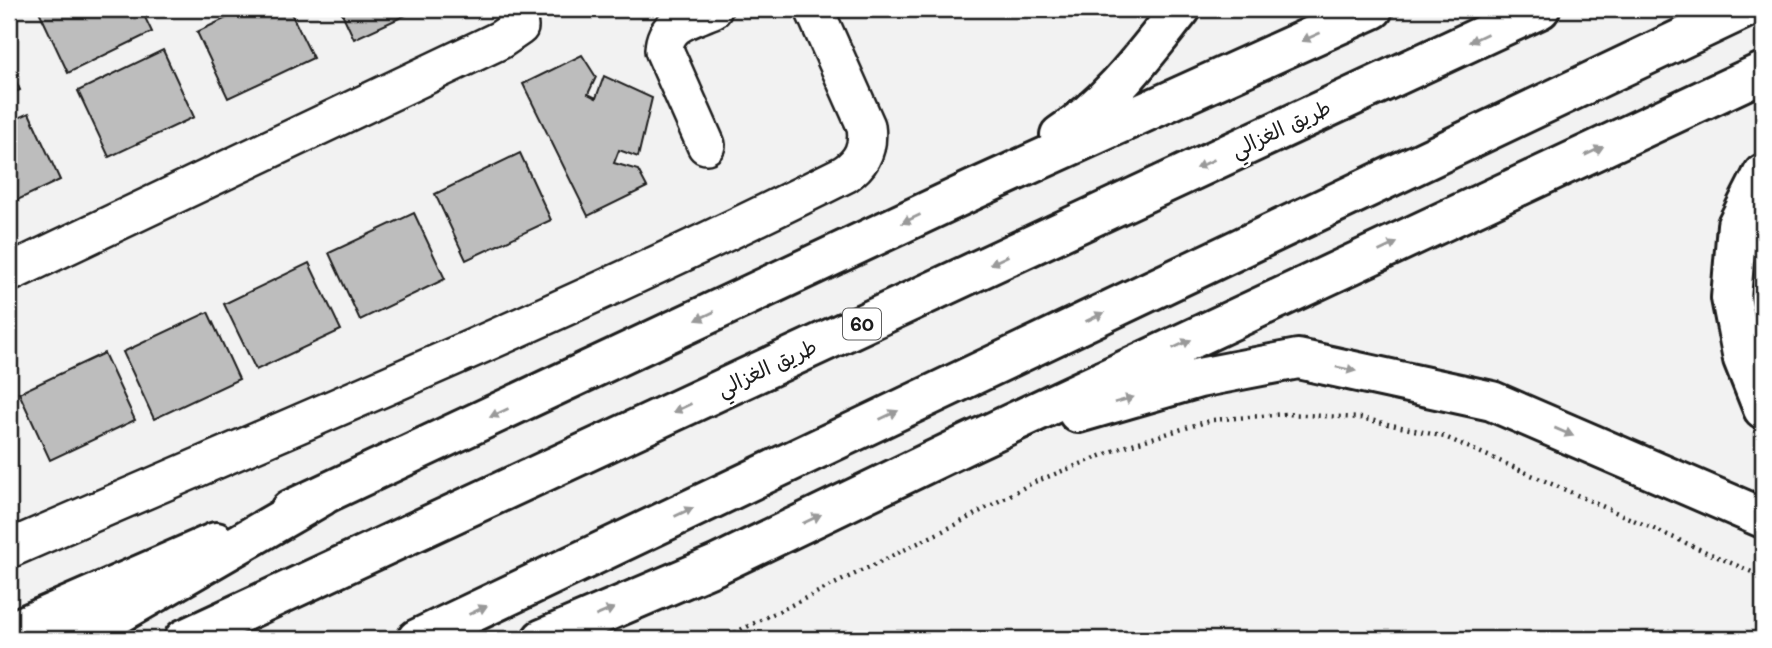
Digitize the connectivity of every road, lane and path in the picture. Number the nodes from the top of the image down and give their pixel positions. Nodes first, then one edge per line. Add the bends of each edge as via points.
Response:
1 (517, 9) edge
2 (713, 9) edge
3 (814, 9) edge
4 (1181, 9) edge
5 (1373, 9) edge
6 (1540, 9) edge
7 (1744, 9) edge
8 (1763, 72) edge
9 (706, 145) dead end
10 (1763, 174) edge
11 (973, 190) junction
12 (9, 273) edge
13 (1763, 409) edge
14 (965, 445) junction
15 (322, 496) junction
16 (1763, 518) edge
17 (9, 549) edge
18 (1763, 577) edge
19 (9, 632) edge
20 (75, 639) edge
21 (184, 639) edge
22 (416, 639) edge
23 (542, 639) edge
24 (722, 639) edge

1 - 12 street via 519,27 500,40
2 - 9 street via 670,29 664,50
3 - 17 street via 866,126 866,150 853,169 728,233
4 - 11 main road via 1123,80 1080,122
5 -> 11 main road
6 -> 21 main road, طريق الغزالي / 60
22 -> 7 main road
14 -> 8 main road
10 - 13 main road via 1737,225 1731,298 1742,359
11 -> 15 main road
14 -> 16 main road via 1199,378 1298,359 1492,401
23 -> 14 main road via 716,565
15 - 19 main road
15 - 20 main road
18 - 24 path via 1445,437 1361,418 1285,414 1212,420 1044,478

